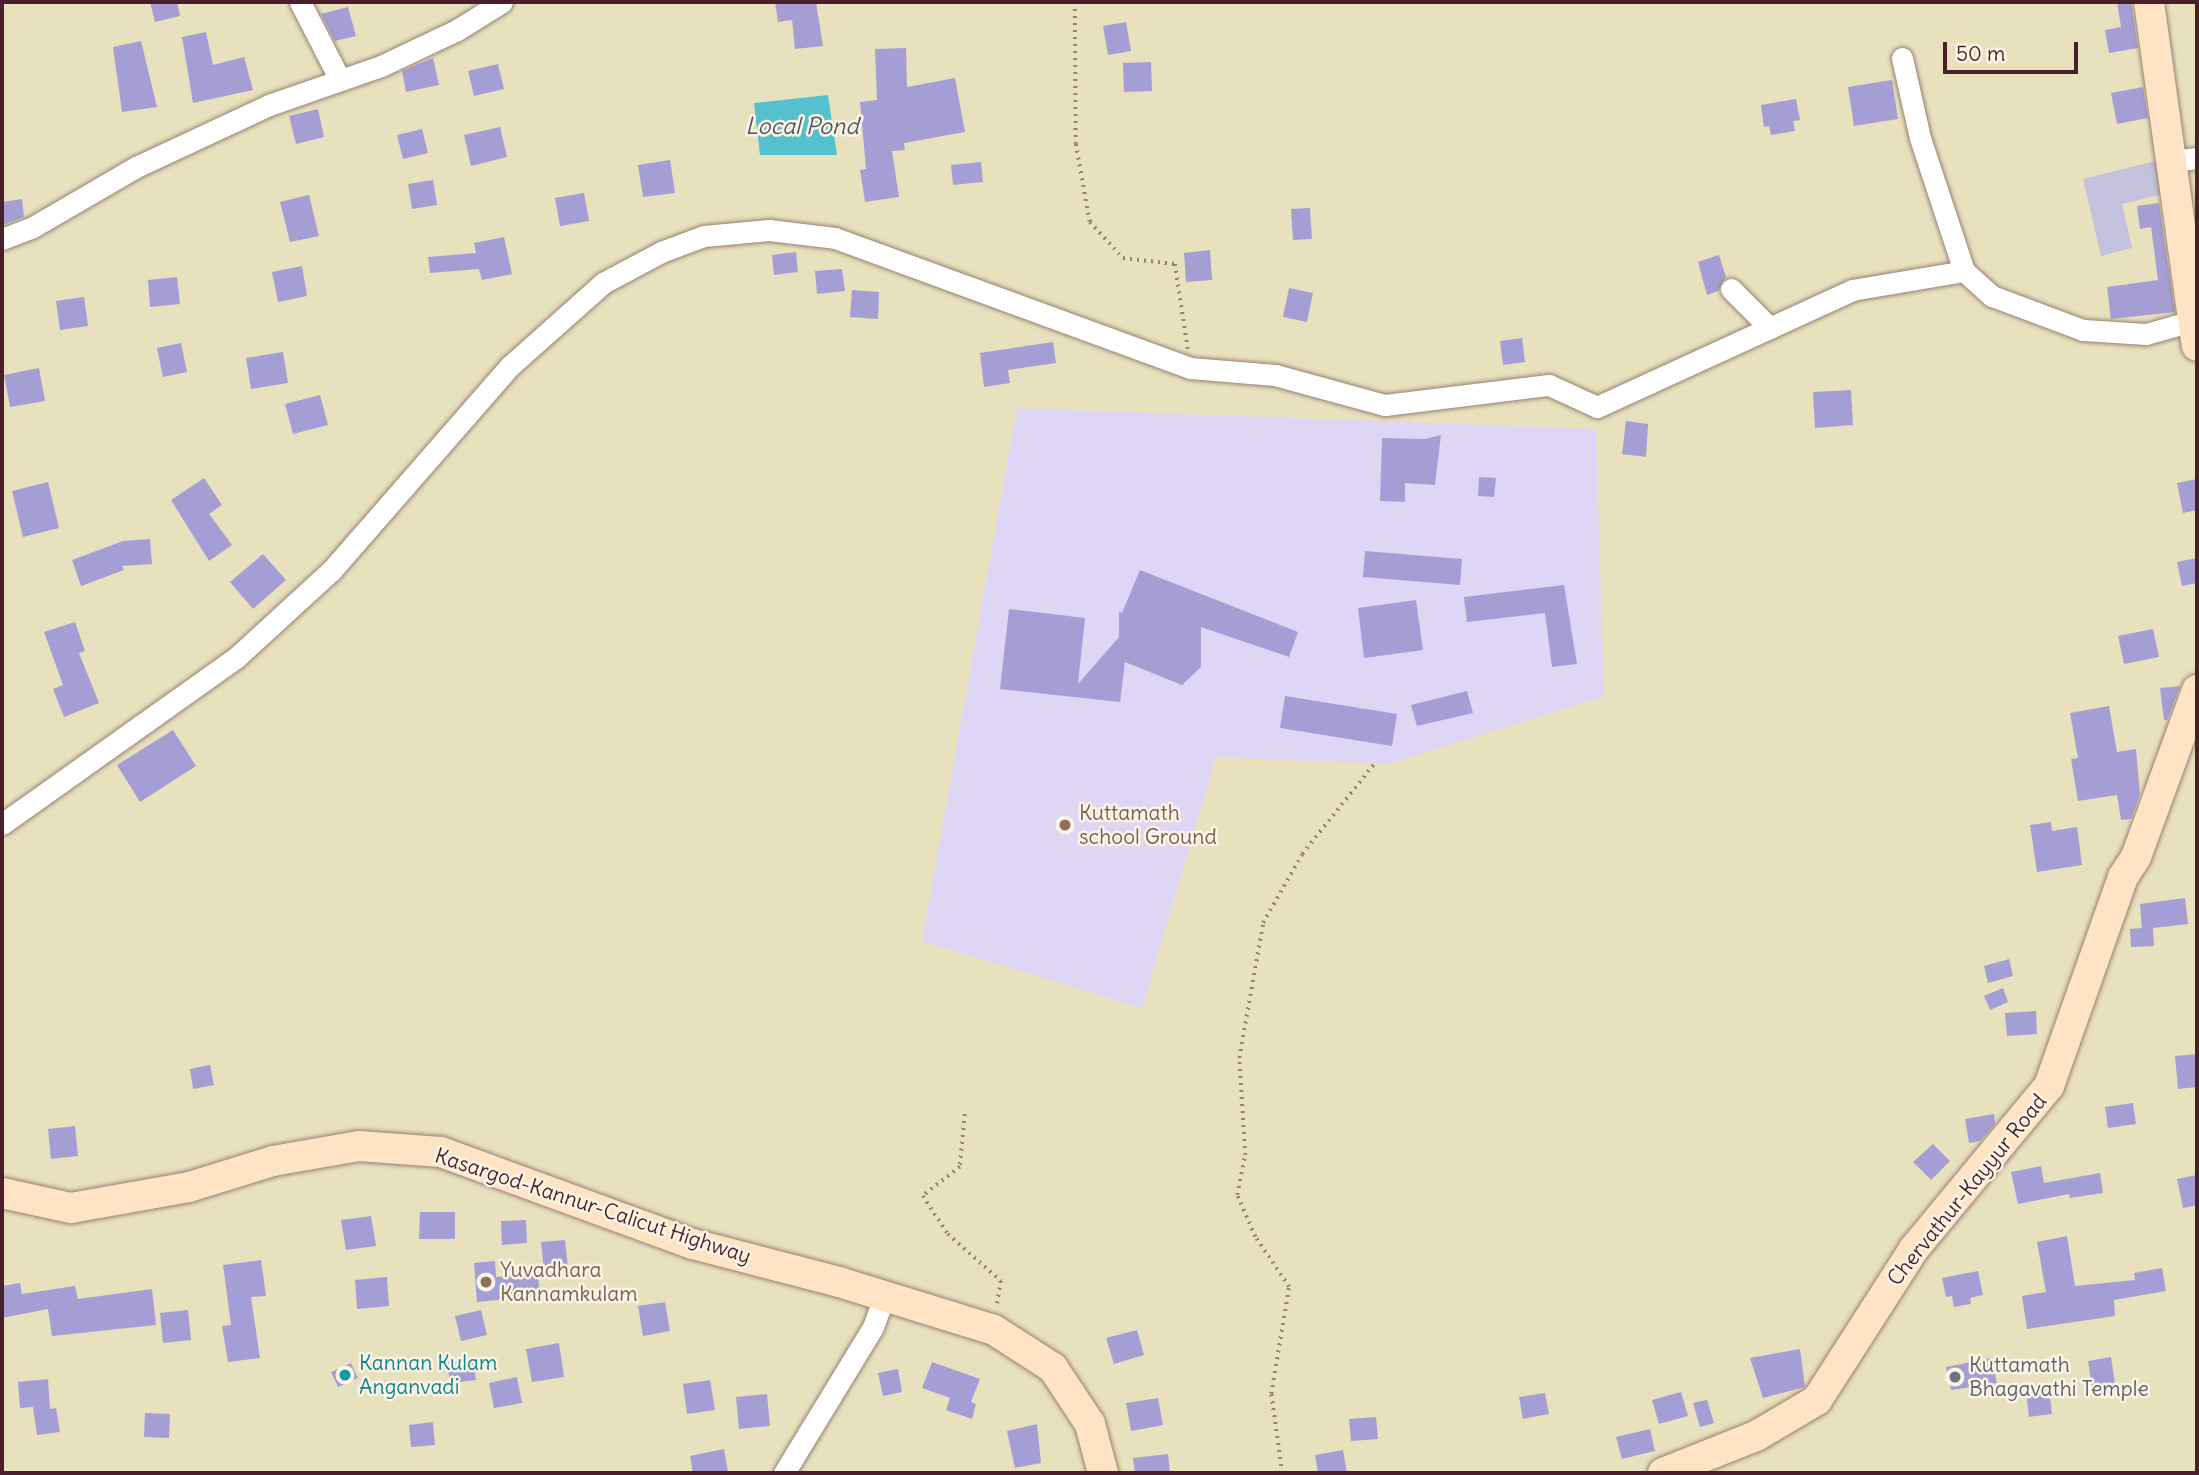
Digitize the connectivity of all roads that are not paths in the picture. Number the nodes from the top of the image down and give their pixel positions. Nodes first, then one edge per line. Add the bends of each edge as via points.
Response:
1 (300, 2) edge
2 (502, 2) edge
3 (2149, 2) edge
4 (1902, 58) dead end
5 (339, 78) junction
6 (2185, 159) edge
7 (2, 239) edge
8 (1965, 271) junction
9 (1731, 289) dead end
10 (1770, 328) junction
11 (2194, 333) edge
12 (2197, 690) edge
13 (2192, 728) edge
14 (2, 824) edge
15 (2, 1193) edge
16 (884, 1296) junction
17 (785, 1473) edge
18 (1103, 1473) edge
19 (1663, 1473) edge

1 - 5 street
2 - 5 street via 457,30 381,66
3 - 6 main road
4 - 8 street via 1920,138
5 - 7 street via 135,167 33,227
6 - 11 main road
8 - 10 street via 1852,290
8 - 11 street via 1992,296 2083,330
9 - 10 street
10 - 14 street via 1597,407 1549,385 1385,405 1275,375 1190,368 835,238 769,230 704,236 661,252 603,283 510,366 331,571 237,657
12 - 13 main road, Chervathur-Kayyur Road
13 - 19 main road, Chervathur-Kayyur Road via 2123,877 2049,1087 1914,1249 1817,1400 1756,1436
15 - 16 main road, Kasargod-Kannur-Calicut Highway via 71,1208 190,1187 272,1161 359,1146 440,1152 693,1244
16 - 17 street via 873,1327
16 - 18 main road, Kasargod-Kannur-Calicut Highway via 994,1330 1053,1368 1090,1424

